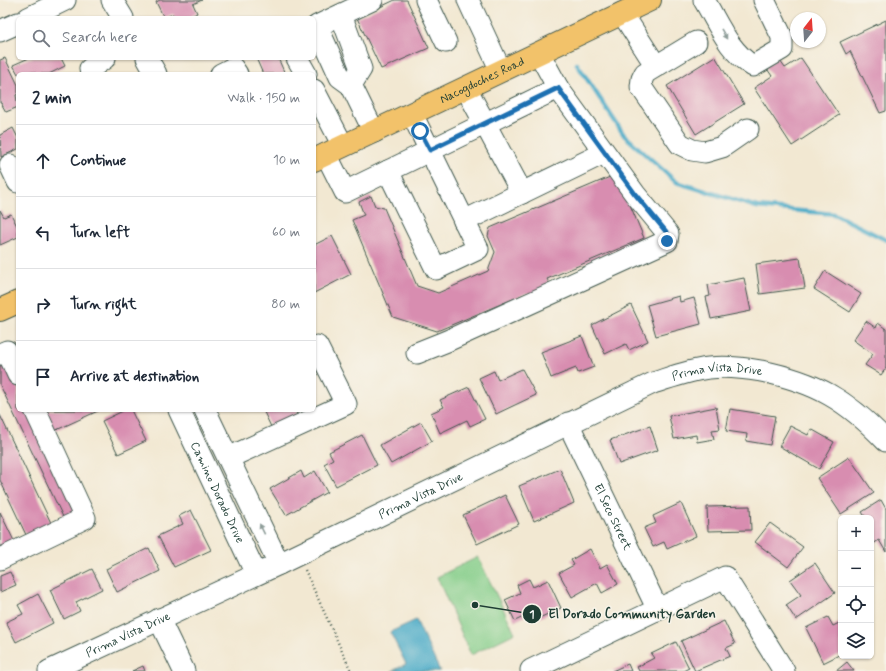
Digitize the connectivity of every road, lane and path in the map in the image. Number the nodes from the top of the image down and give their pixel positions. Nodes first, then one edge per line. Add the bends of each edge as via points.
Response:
1 (65, 0) edge
2 (112, 0) edge
3 (372, 0) edge
4 (426, 0) edge
5 (468, 0) edge
6 (704, 0) edge
7 (764, 0) edge
8 (636, 5) edge
9 (32, 16) edge
10 (122, 16) edge
11 (16, 24) edge
12 (0, 31) edge
13 (446, 42) dead end
14 (696, 42) dead end
15 (539, 53) junction
16 (102, 60) edge
17 (148, 60) edge
18 (298, 60) edge
19 (656, 66) junction
20 (501, 71) junction
21 (91, 72) edge
22 (155, 72) edge
23 (225, 72) edge
24 (236, 72) edge
25 (305, 72) edge
26 (466, 88) junction
27 (558, 88) junction
28 (316, 99) edge
29 (412, 114) junction
30 (486, 123) junction
31 (748, 129) dead end
32 (374, 132) junction
33 (430, 150) junction
34 (604, 153) junction
35 (328, 154) edge
36 (388, 171) junction
37 (522, 193) junction
38 (464, 221) junction
39 (16, 303) edge
40 (0, 310) edge
41 (316, 346) edge
42 (417, 353) dead end
43 (0, 354) edge
44 (16, 371) edge
45 (36, 412) edge
46 (180, 412) edge
47 (206, 412) edge
48 (568, 423) junction
49 (886, 441) edge
50 (228, 458) junction
51 (0, 559) edge
52 (279, 564) junction
53 (304, 568) dead end
54 (256, 574) junction
55 (658, 610) junction
56 (159, 619) junction
57 (531, 670) edge
58 (49, 671) edge
59 (184, 671) edge
60 (351, 671) edge
61 (784, 671) edge

1 - 9 street
2 - 10 street
3 - 32 street via 317,26 340,77 351,85
4 - 13 street
5 - 20 street
6 -> 7 street via 732,48 742,60 753,66 782,49 782,37
8 - 15 main road, Nacogdoches Road
8 - 19 street
11 - 12 street
14 - 19 street
15 - 20 main road, Nacogdoches Road
15 - 27 street
16 - 21 street via 90,69
17 - 22 street
18 - 25 street
19 - 31 street via 645,73 641,87 680,144 692,150 705,152 722,147
20 - 26 main road, Nacogdoches Road
23 - 24 street via 233,68
26 - 29 main road, Nacogdoches Road
26 - 30 street
27 - 30 street
27 - 34 street
28 - 35 street
29 - 32 main road, Nacogdoches Road
29 - 33 street
30 - 33 street
30 - 37 street
32 - 35 main road, Nacogdoches Road
33 - 36 street
33 - 38 street
34 - 37 street
34 - 42 street via 668,234 667,241
35 - 36 street via 345,192
36 - 38 street via 436,269 478,250
37 - 38 street
39 - 40 main road
41 - 50 street via 346,404
43 - 44 street via 7,351
45 - 51 street via 85,518
46 - 54 street, Camino Dorado Drive
47 - 50 street, Camino Dorado Drive
48 - 49 street, Prima Vista Drive via 653,383 690,371 710,367 731,367 802,381 833,396 852,409
48 - 52 street, Prima Vista Drive
48 - 55 street, El Seco Street
52 -> 50 street, Camino Dorado Drive
52 - 54 street, Prima Vista Drive
53 - 60 path
54 - 56 street, Prima Vista Drive
55 - 57 street
55 - 61 street via 725,577
56 - 58 street, Prima Vista Drive
56 - 59 street

